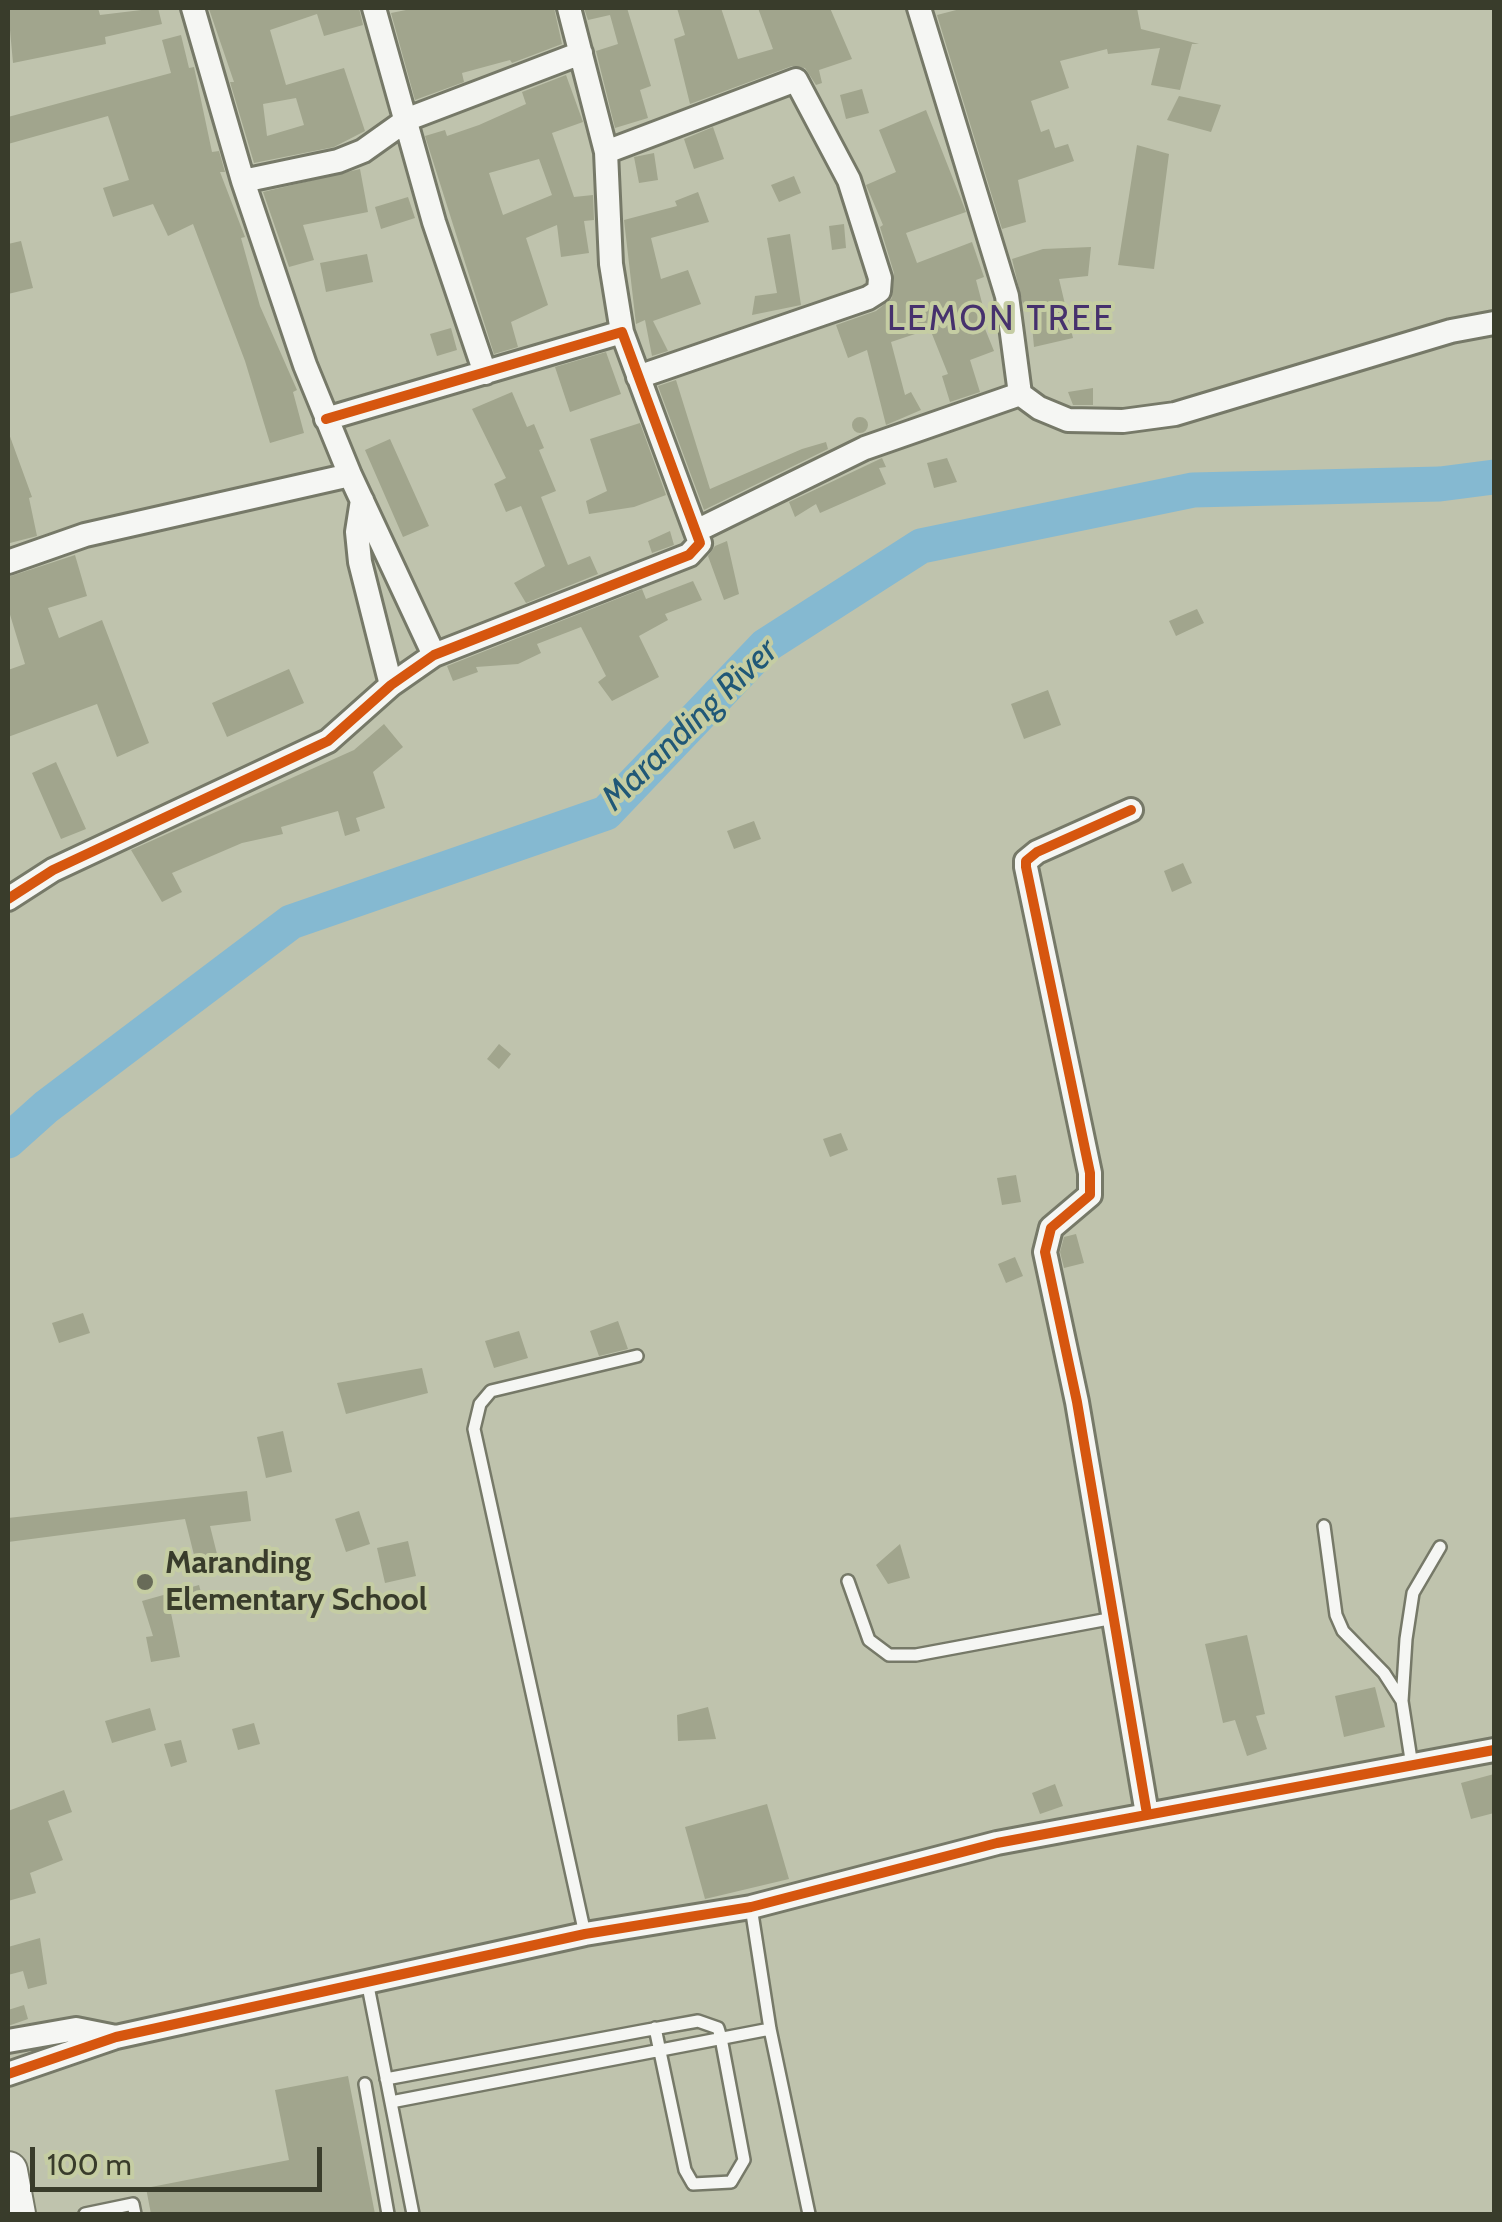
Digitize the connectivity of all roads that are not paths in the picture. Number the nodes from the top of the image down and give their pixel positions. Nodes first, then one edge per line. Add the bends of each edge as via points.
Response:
1 (193, 8) edge
2 (374, 8) edge
3 (569, 8) edge
4 (919, 8) edge
5 (582, 53) junction
6 (408, 119) junction
7 (606, 152) junction
8 (243, 181) junction
9 (1494, 324) edge
10 (622, 332) junction
11 (486, 373) junction
12 (638, 376) junction
13 (1020, 394) junction
14 (326, 419) junction
15 (350, 475) junction
16 (362, 500) junction
17 (696, 531) junction
18 (8, 562) edge
19 (434, 655) junction
20 (391, 684) junction
21 (1131, 810) dead end
22 (8, 899) edge
23 (637, 1356) dead end
24 (1324, 1526) dead end
25 (1440, 1547) dead end
26 (848, 1580) dead end
27 (1114, 1618) junction
28 (1402, 1701) junction
29 (1494, 1750) edge
30 (1412, 1766) junction
31 (1147, 1814) junction
32 (751, 1906) junction
33 (585, 1934) junction
34 (367, 1981) junction
35 (655, 2028) junction
36 (770, 2029) junction
37 (116, 2037) junction
38 (722, 2038) junction
39 (8, 2041) edge
40 (660, 2050) junction
41 (8, 2074) edge
42 (386, 2079) junction
43 (366, 2084) dead end
44 (391, 2102) junction
45 (8, 2171) edge
46 (16, 2214) edge
47 (85, 2214) edge
48 (135, 2214) edge
49 (388, 2214) edge
50 (413, 2214) edge
51 (809, 2214) edge

1 - 8 street
2 - 6 street
3 - 5 street
4 - 13 street via 1007,296
5 - 6 street
5 - 7 street
6 - 8 street via 338,161
6 - 11 street via 434,222
7 - 10 street via 610,264
7 - 12 street via 796,80 849,180 880,278 879,291 868,298
8 - 14 street
9 - 13 street via 1175,414 1068,420
10 - 11 street
10 - 12 street
11 - 14 street
12 - 17 street
13 - 17 street via 864,448
14 - 15 street
15 - 16 street
15 - 18 street via 85,535
16 - 19 street
16 - 20 street via 360,562
17 - 19 street via 700,543 689,555
19 - 20 street
20 - 22 street via 328,741 52,870
21 - 27 street via 1026,860 1090,1172 1090,1196 1051,1228 1044,1252
23 - 33 lane via 491,1391 474,1429
24 - 28 lane via 1343,1630
25 - 28 lane via 1413,1594
26 - 27 lane via 869,1640 889,1656
27 - 31 street
28 - 30 lane
29 - 30 street
30 - 31 street
31 - 32 street via 979,1847
32 - 33 street
32 - 36 lane
33 - 34 street
34 - 37 street
34 - 42 lane
35 - 38 lane via 698,2021 718,2028
35 - 40 lane
35 - 42 lane
36 - 38 lane
36 - 51 lane
37 - 39 street via 76,2029
37 - 41 street
38 - 40 lane
38 - 40 lane via 744,2160 730,2182 693,2184 685,2170
40 - 44 lane
42 - 44 lane
43 - 49 lane
44 - 50 lane
45 - 46 highway
47 - 48 lane via 133,2204

